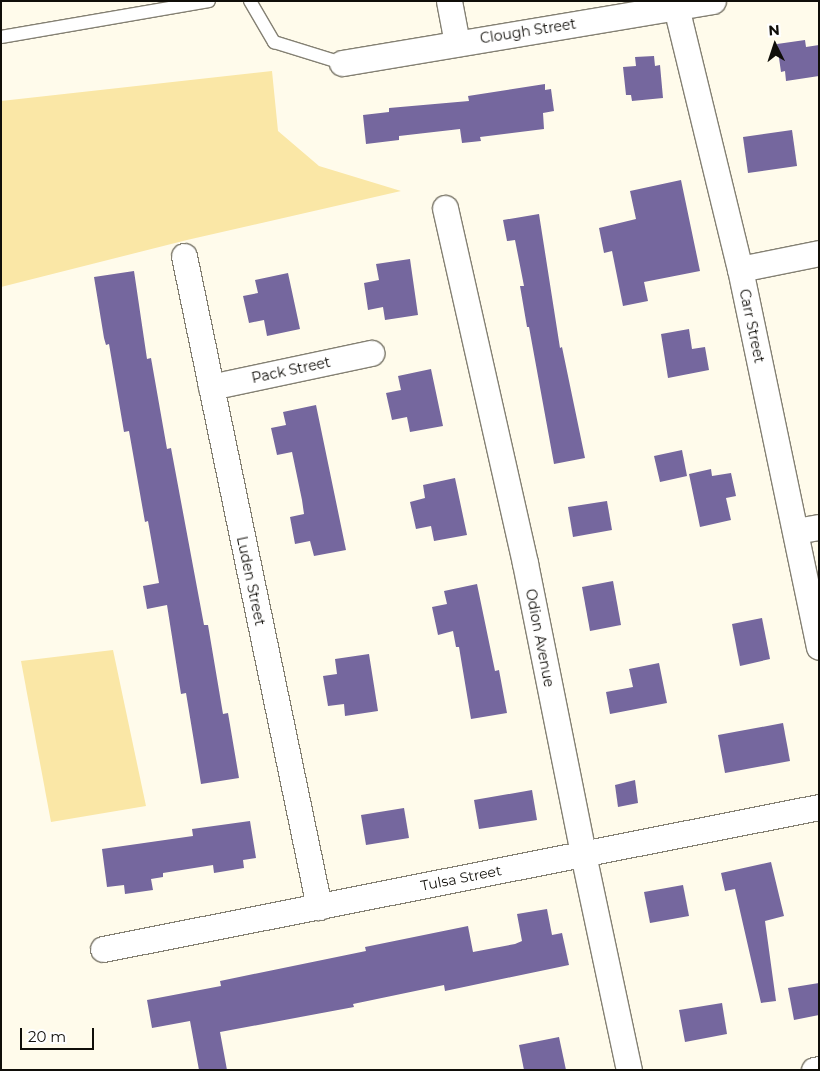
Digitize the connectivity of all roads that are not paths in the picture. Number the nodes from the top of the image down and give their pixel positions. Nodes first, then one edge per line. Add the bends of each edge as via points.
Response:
1 (209, 1) edge
2 (250, 1) edge
3 (450, 1) edge
4 (713, 1) edge
5 (676, 7) junction
6 (1, 37) edge
7 (457, 43) junction
8 (342, 63) joint
9 (445, 208) dead end
10 (819, 253) edge
11 (184, 256) dead end
12 (740, 269) junction
13 (371, 353) dead end
14 (211, 387) junction
15 (807, 529) edge
16 (819, 646) edge
17 (819, 808) edge
18 (582, 854) junction
19 (319, 907) junction
20 (103, 949) dead end
21 (819, 1069) edge
22 (629, 1070) edge
23 (814, 1070) edge

1 - 6 lane
2 - 8 lane via 274,42
3 - 7 street
4 - 5 street, Clough Street
5 - 7 street, Clough Street
5 - 12 street, Carr Street
7 - 8 street, Clough Street
9 - 18 street, Odion Avenue via 525,563
10 - 12 street
11 - 14 street, Luden Street
12 - 15 street, Carr Street
13 - 14 street, Pack Street
14 - 19 street, Luden Street
15 - 16 street, Carr Street
17 - 18 street, Tulsa Street
18 - 19 street, Tulsa Street
18 - 22 street, Odion Avenue
19 - 20 street, Tulsa Street
21 - 23 street

